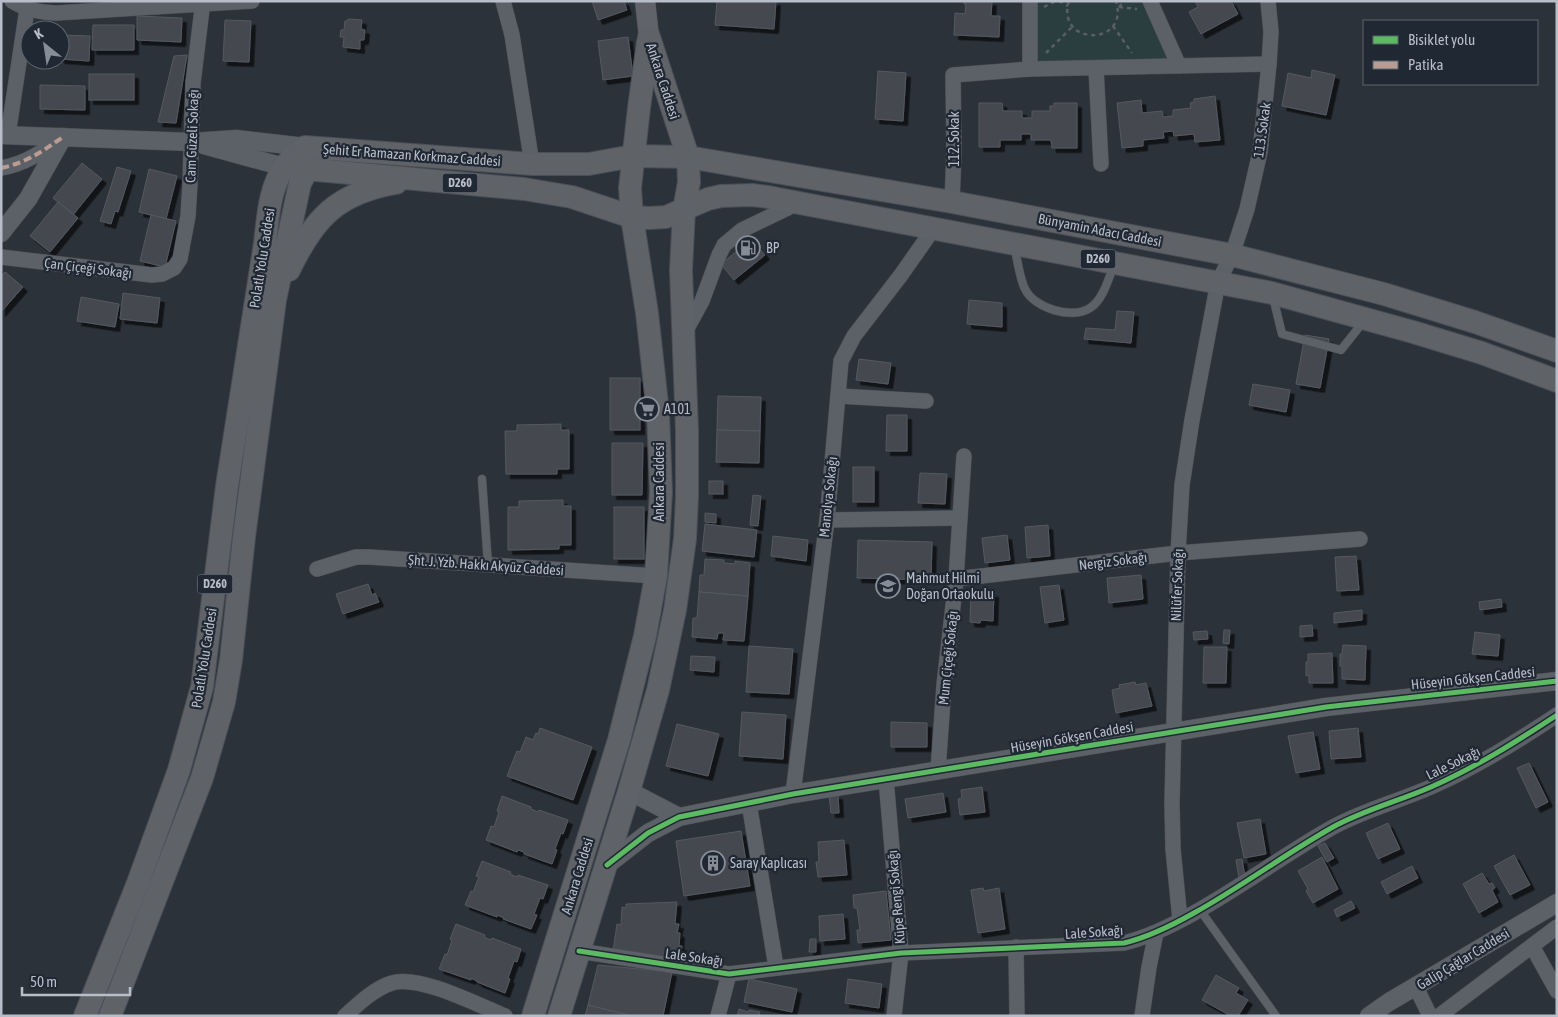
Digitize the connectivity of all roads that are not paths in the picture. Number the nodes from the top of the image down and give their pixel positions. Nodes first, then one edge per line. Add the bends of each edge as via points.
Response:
1 (12, 1) edge
2 (252, 1) edge
3 (503, 1) edge
4 (645, 1) edge
5 (1030, 1) edge
6 (1150, 1) edge
7 (1268, 1) edge
8 (203, 2) edge
9 (27, 9) junction
10 (649, 37) junction
11 (1269, 64) junction
12 (1179, 66) junction
13 (1096, 68) junction
14 (1030, 69) junction
15 (4, 135) edge
16 (63, 137) junction
17 (192, 142) junction
18 (633, 156) junction
19 (688, 157) junction
20 (306, 158) junction
21 (532, 164) junction
22 (1101, 164) dead end
23 (284, 167) junction
24 (1, 168) edge
25 (418, 179) junction
26 (952, 202) junction
27 (798, 203) junction
28 (684, 210) junction
29 (632, 217) junction
30 (934, 228) junction
31 (1, 233) edge
32 (1013, 243) junction
33 (1232, 256) junction
34 (1, 258) edge
35 (1115, 262) junction
36 (174, 268) joint
37 (1218, 282) junction
38 (1272, 293) junction
39 (275, 300) junction
40 (1366, 318) junction
41 (684, 335) junction
42 (1557, 351) edge
43 (1557, 381) edge
44 (838, 396) junction
45 (926, 401) dead end
46 (964, 456) dead end
47 (482, 479) dead end
48 (959, 518) junction
49 (827, 520) junction
50 (1360, 540) dead end
51 (1178, 553) junction
52 (488, 565) junction
53 (318, 569) dead end
54 (656, 576) junction
55 (956, 579) junction
56 (1557, 681) edge
57 (1557, 715) edge
58 (1173, 731) junction
59 (938, 771) junction
60 (886, 779) junction
61 (630, 791) junction
62 (793, 794) junction
63 (748, 803) junction
64 (679, 817) junction
65 (607, 865) junction
66 (1557, 903) edge
67 (1200, 910) junction
68 (1180, 920) junction
69 (1557, 927) edge
70 (1156, 933) junction
71 (1551, 940) edge
72 (1532, 946) junction
73 (1016, 948) junction
74 (579, 951) junction
75 (901, 953) junction
76 (776, 967) junction
77 (728, 974) junction
78 (1416, 987) junction
79 (1557, 991) edge
80 (114, 1014) edge
81 (85, 1016) edge
82 (345, 1016) edge
83 (505, 1016) edge
84 (533, 1016) edge
85 (560, 1016) edge
86 (718, 1016) edge
87 (894, 1016) edge
88 (1017, 1016) edge
89 (1142, 1016) edge
90 (1276, 1016) edge
91 (1369, 1016) edge
92 (1430, 1016) edge
93 (1439, 1016) edge

1 - 9 street
2 - 8 street
3 - 21 street via 512,35
4 - 10 main road
5 - 14 street
6 - 12 street
7 - 11 street, 113. Sokak via 1271,32
8 - 9 street via 56,13
8 - 17 street, Cam Güzeli Sokağı via 194,84
9 - 15 street
10 - 18 main road, Ankara Caddesi
10 - 19 main road, Ankara Caddesi
11 - 12 street
11 - 33 street, 113. Sokak via 1255,180
12 - 13 street
13 - 14 street
13 - 22 street
14 - 26 street, 112. Sokak via 953,75
15 - 16 street, Şehit Er Ramazan Korkmaz Caddesi
16 - 17 street, Şehit Er Ramazan Korkmaz Caddesi
16 - 24 street via 36,156
16 - 31 street via 28,199
17 - 20 street, Şehit Er Ramazan Korkmaz Caddesi via 236,139
17 - 23 street, Şehit Er Ramazan Korkmaz Caddesi
17 - 36 street, Cam Güzeli Sokağı via 188,216 180,259
18 - 19 main road, Bünyamin Adacı Caddesi / D260
18 - 21 main road, Şehit Er Ramazan Korkmaz Caddesi / D260 via 589,164
18 - 29 main road, Ankara Caddesi
19 - 26 main road, Bünyamin Adacı Caddesi / D260
19 - 28 main road, Ankara Caddesi via 689,182
20 - 21 main road, Şehit Er Ramazan Korkmaz Caddesi / D260
20 - 23 main road, Şehit Er Ramazan Korkmaz Caddesi / D260
20 - 25 main road, Şehit Er Ramazan Korkmaz Caddesi / D260
20 - 39 main road, Polatlı Yolu Caddesi
23 - 81 main road, Polatlı Yolu Caddesi / D260 via 268,212 227,486 202,687 179,770
25 - 29 main road, Şehit Er Ramazan Korkmaz Caddesi / D260 via 554,194
25 - 39 main road, Polatlı Yolu Caddesi / D260 via 360,192 320,219
26 - 33 main road, Bünyamin Adacı Caddesi / D260
27 - 28 main road, D260 via 735,195 708,199
27 - 30 main road, D260
27 - 41 street via 742,230 724,245 702,301
28 - 29 main road, D260 via 666,217
28 - 41 main road, Ankara Caddesi via 681,270
29 - 54 main road, Ankara Caddesi via 658,413 661,492
30 - 32 main road, D260
30 - 44 street, Manolya Sokağı via 847,348 842,361
32 - 35 main road, D260
32 - 35 lane via 1025,289 1034,301 1045,308 1066,312 1092,308
33 - 37 street, Nilüfer Sokağı
33 - 42 main road, Bünyamin Adacı Caddesi / D260 via 1384,294
34 - 36 street, Çan Çiçeği Sokağı via 152,275
35 - 37 main road, D260
37 - 38 main road, D260
37 - 51 street, Nilüfer Sokağı via 1182,485
38 - 40 main road, D260
38 - 40 lane via 1282,334 1341,350
39 - 80 main road, Polatlı Yolu Caddesi / D260 via 224,702 202,778
40 - 43 main road, D260 via 1482,353
41 - 61 main road, Ankara Caddesi via 687,497 681,571 664,664
44 - 45 street
44 - 49 street, Manolya Sokağı
46 - 48 street, Mum Çiçeği Sokağı
47 - 52 lane
48 - 49 street
48 - 55 street, Mum Çiçeği Sokağı
49 - 62 street, Manolya Sokağı
50 - 51 street, Nergiz Sokağı
51 - 55 street, Nergiz Sokağı
51 - 58 street, Nilüfer Sokağı
52 - 53 street, Şht. J. Yzb. Hakkı Akyüz Caddesi via 356,557
52 - 54 street, Şht. J. Yzb. Hakkı Akyüz Caddesi
54 - 84 main road, Ankara Caddesi via 619,740
55 - 59 street, Mum Çiçeği Sokağı
56 - 58 street, Hüseyin Gökşen Caddesi via 1335,706
57 - 67 street, Lale Sokağı via 1514,744 1456,776 1334,827
58 - 59 street, Hüseyin Gökşen Caddesi
58 - 68 street, Nilüfer Sokağı via 1173,849
59 - 60 street, Hüseyin Gökşen Caddesi
60 - 62 street, Hüseyin Gökşen Caddesi
60 - 75 street, Küpe Rengi Sokağı
61 - 64 street
61 - 65 main road, Ankara Caddesi
62 - 63 street, Hüseyin Gökşen Caddesi
63 - 64 street, Hüseyin Gökşen Caddesi
63 - 76 street
64 - 65 street, Hüseyin Gökşen Caddesi via 648,834
65 - 74 main road, Ankara Caddesi
66 - 78 street, Galip Çağlar Caddesi
67 - 68 street, Lale Sokağı
67 - 90 lane
68 - 70 street, Lale Sokağı
69 - 71 street
70 - 73 street, Lale Sokağı via 1124,942
70 - 89 street
71 - 72 street
72 - 79 street
72 - 93 street
73 - 75 street, Lale Sokağı
73 - 88 street
74 - 77 street, Lale Sokağı
74 - 85 main road, Ankara Caddesi
75 - 76 street, Lale Sokağı
75 - 87 street, Küpe Rengi Sokağı
76 - 77 street, Lale Sokağı
77 - 86 street
78 - 91 street, Galip Çağlar Caddesi
78 - 92 street
82 - 83 street via 383,986 400,981 429,986

